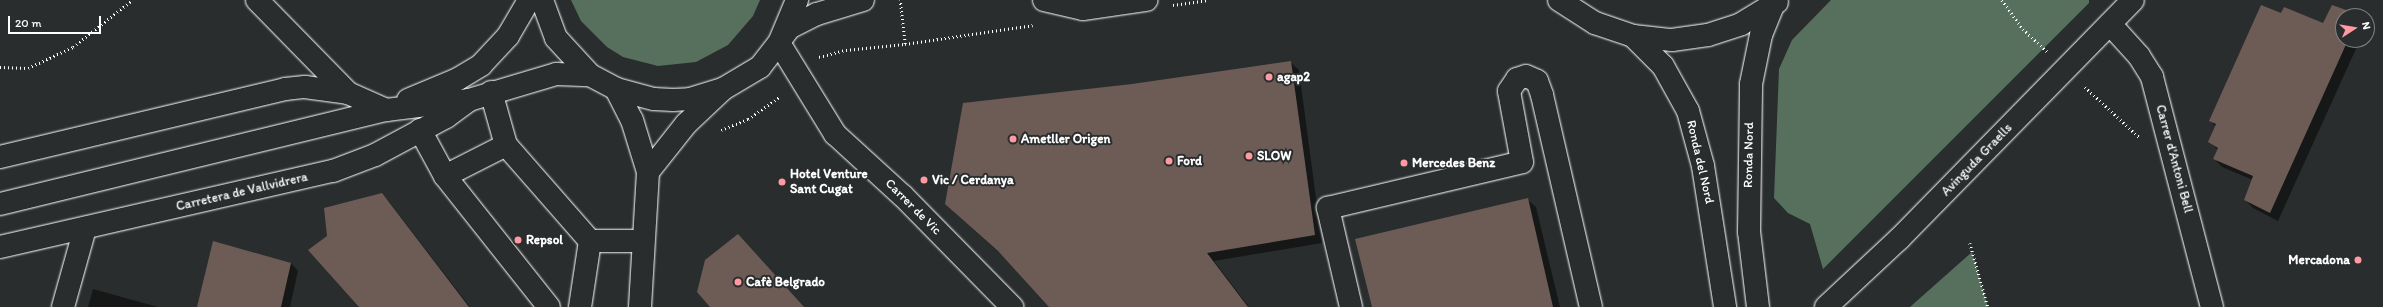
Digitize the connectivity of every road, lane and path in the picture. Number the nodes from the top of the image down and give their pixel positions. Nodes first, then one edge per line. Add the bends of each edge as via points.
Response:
1 (132, 0) edge
2 (258, 0) edge
3 (529, 0) edge
4 (542, 0) edge
5 (797, 0) edge
6 (863, 0) edge
7 (1044, 0) edge
8 (1146, 0) edge
9 (1559, 0) edge
10 (2002, 0) edge
11 (1776, 3) edge
12 (2122, 8) edge
13 (1633, 36) junction
14 (782, 39) junction
15 (0, 67) edge
16 (2066, 69) junction
17 (590, 75) junction
18 (616, 89) junction
19 (723, 89) junction
20 (491, 92) junction
21 (348, 93) junction
22 (470, 100) junction
23 (386, 110) junction
24 (420, 130) junction
25 (2142, 140) dead end
26 (506, 145) junction
27 (0, 157) edge
28 (648, 172) junction
29 (445, 176) junction
30 (0, 204) edge
31 (85, 228) junction
32 (590, 241) junction
33 (643, 241) junction
34 (1970, 243) dead end
35 (0, 247) edge
36 (63, 307) edge
37 (548, 307) edge
38 (580, 307) edge
39 (640, 307) edge
40 (1012, 307) edge
41 (1351, 307) edge
42 (1591, 307) edge
43 (1725, 307) edge
44 (1758, 307) edge
45 (1826, 307) edge
46 (1988, 307) edge
47 (2212, 307) edge

1 - 15 path via 73,47 28,68
2 - 21 street
3 - 23 street, Carretera de Vallvidrera via 508,36 481,65 458,79
4 - 17 street via 556,38
5 - 14 street
6 - 14 street via 817,14 790,28
7 - 8 street via 1083,9
9 - 13 street via 1595,23
10 - 16 path via 2024,29
11 - 13 street via 1741,24 1708,36 1672,40
11 - 44 street, Ronda Nord via 1760,36 1751,84 1749,232
12 - 16 street, Avinguda Graells
12 - 47 street, Carrer d'Antoni Bell via 2139,56 2152,77
13 - 43 street, Ronda del Nord via 1663,66 1688,111 1703,166
14 - 19 street via 760,67
14 - 40 street, Carrer de Vic via 835,134 903,196
16 - 25 path
16 - 45 street, Avinguda Graells via 1899,239
17 - 18 street
17 - 20 street, Carretera de Vallvidrera via 556,74
18 - 19 street via 654,99 673,100 690,99
18 - 28 street via 632,120
19 - 28 street via 686,124
20 - 22 street, Carretera de Vallvidrera
20 - 26 street
21 - 23 street
21 - 27 street via 305,87 284,89
22 - 23 street, Carretera de Vallvidrera
22 - 24 street, Carretera de Vallvidrera
23 - 30 street, Carretera de Vallvidrera
24 - 29 street
24 - 31 street, Carretera de Vallvidrera via 375,155 333,171
26 - 29 street
26 - 32 street
28 - 33 street
29 - 37 street
31 - 35 street, Carretera de Vallvidrera
31 - 36 street
32 - 33 street
32 - 38 street
33 - 39 street
34 - 46 path
41 - 42 street via 1328,208 1522,162 1509,91 1517,79 1526,76 1537,81 1542,95

